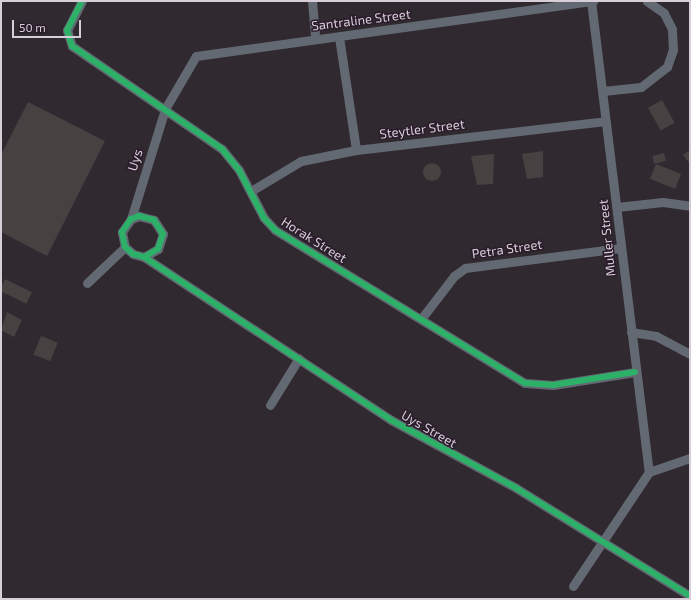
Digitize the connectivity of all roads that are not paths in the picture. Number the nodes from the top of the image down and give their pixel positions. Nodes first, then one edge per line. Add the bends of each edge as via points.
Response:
1 (312, 1) edge
2 (592, 1) edge
3 (647, 1) edge
4 (80, 2) edge
5 (339, 37) junction
6 (315, 39) junction
7 (602, 91) junction
8 (165, 109) junction
9 (605, 121) junction
10 (356, 150) junction
11 (251, 191) junction
12 (690, 206) edge
13 (618, 207) junction
14 (131, 219) junction
15 (125, 247) junction
16 (621, 248) junction
17 (144, 256) junction
18 (87, 283) dead end
19 (421, 320) junction
20 (631, 332) junction
21 (690, 354) edge
22 (299, 358) junction
23 (635, 372) junction
24 (270, 405) dead end
25 (690, 458) edge
26 (649, 472) junction
27 (602, 541) junction
28 (573, 586) dead end
29 (690, 596) edge

1 - 6 street
2 - 5 street, Santraline Street
2 - 7 street, Muller Street
3 - 7 street via 664,13 672,29 673,50 667,67 654,80 641,87
4 - 8 street, Horak Street via 67,30 72,46
5 - 6 street, Santraline Street
5 - 10 street
6 - 8 street, Santraline Street via 196,56
7 - 9 street, Muller Street
8 - 11 street, Horak Street via 222,149
8 - 14 street, Uys
9 - 10 street, Steytler Street
9 - 13 street, Muller Street
10 - 11 street, Steytler Street via 301,162
11 - 19 street, Horak Street via 264,218 275,230
12 - 13 street via 663,202
13 - 16 street, Muller Street
14 - 15 street via 122,232
14 - 17 street via 147,216 160,226 160,246
15 - 17 street via 133,254
15 - 18 street
16 - 19 street, Petra Street via 465,268 454,276
16 - 20 street, Muller Street
17 - 22 street, Uys Street
19 - 23 street, Horak Street via 524,383 553,385
20 - 21 street via 656,336
20 - 23 street, Muller Street
22 - 24 street
22 - 27 street, Uys Street via 391,420 516,488
23 - 26 street, Muller Street
25 - 26 street
26 - 27 street
27 - 28 street
27 - 29 street, Uys Street

